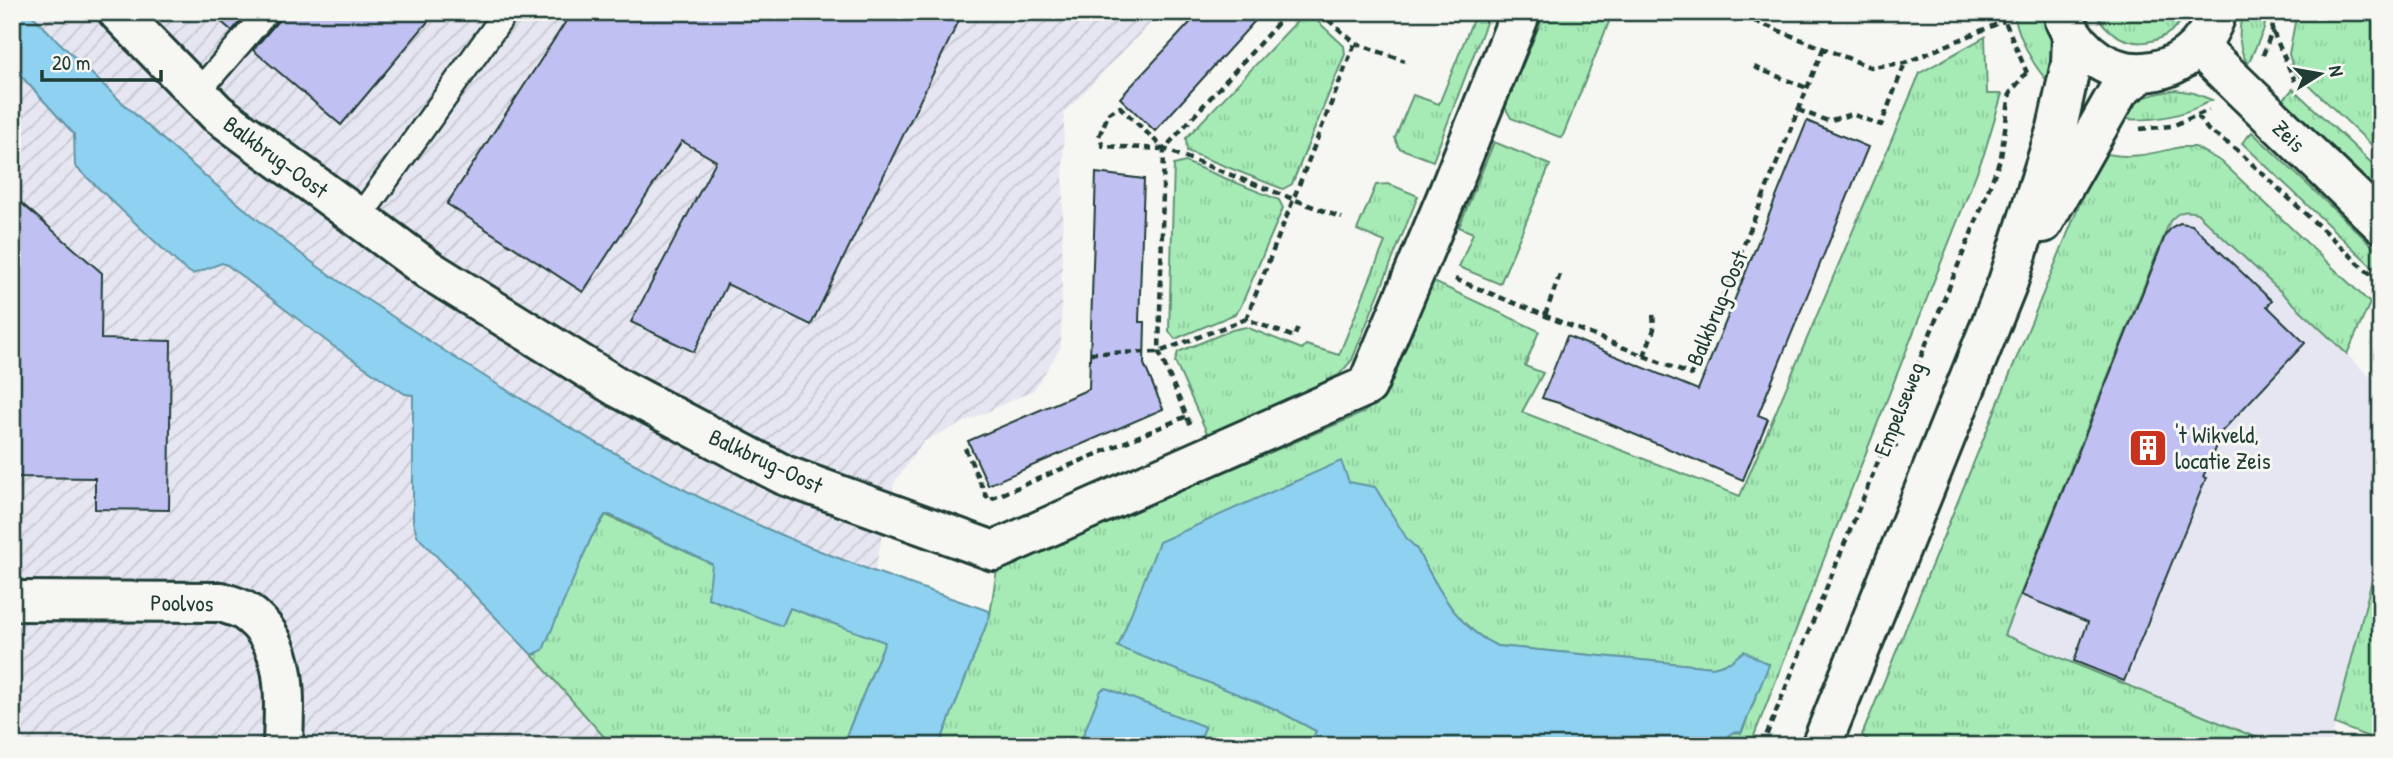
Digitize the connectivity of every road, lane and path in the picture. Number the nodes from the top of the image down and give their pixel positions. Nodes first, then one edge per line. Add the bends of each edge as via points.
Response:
1 (118, 12) edge
2 (267, 12) edge
3 (506, 12) edge
4 (1288, 12) edge
5 (1320, 12) edge
6 (1521, 12) edge
7 (1732, 12) edge
8 (2001, 12) edge
9 (2217, 12) edge
10 (2004, 21) junction
11 (2066, 24) edge
12 (2272, 31) dead end
13 (1354, 43) junction
14 (2199, 47) junction
15 (1823, 49) junction
16 (1405, 61) dead end
17 (1905, 63) junction
18 (1754, 67) dead end
19 (2141, 73) junction
20 (2297, 87) dead end
21 (1807, 88) junction
22 (197, 93) junction
23 (1798, 110) junction
24 (2198, 116) dead end
25 (1164, 149) junction
26 (1293, 199) junction
27 (359, 218) junction
28 (1342, 218) dead end
29 (2381, 223) edge
30 (1418, 264) junction
31 (1560, 275) dead end
32 (2008, 282) junction
33 (2381, 284) edge
34 (1653, 312) dead end
35 (1545, 315) junction
36 (1246, 319) junction
37 (1299, 325) dead end
38 (1159, 352) junction
39 (1090, 353) dead end
40 (1644, 356) junction
41 (1187, 416) junction
42 (965, 448) dead end
43 (1204, 457) junction
44 (12, 601) edge
45 (283, 746) edge
46 (1762, 746) edge
47 (1821, 746) edge

1 - 22 street, Balkbrug-Oost
2 - 22 lane
3 - 27 lane
4 - 25 path
5 - 13 path
6 - 30 street, Balkbrug-Oost
7 - 15 path
8 - 10 path
9 - 14 street
10 - 17 path
10 - 46 path, Empelseweg via 2026,73 2010,93 2001,157
11 - 19 street via 2085,51 2101,63
11 - 32 street via 2071,64 2057,128
12 - 20 path
13 - 16 path
13 - 26 path
14 - 19 street via 2182,61
14 - 29 street, Zeis
15 - 17 path via 1870,66
15 - 21 path, Balkbrug-Oost
17 - 23 path via 1881,125 1852,114 1828,121
18 - 21 path
19 - 32 street via 2119,89
21 - 23 path, Balkbrug-Oost
22 - 27 street, Balkbrug-Oost via 217,113
23 - 40 path, Balkbrug-Oost via 1691,375
24 - 33 path via 2208,130 2236,149
25 - 25 path via 1121,107 1109,113 1099,136 1103,146
25 - 26 path
25 - 38 path
26 - 28 path
26 - 36 path
27 - 43 street, Balkbrug-Oost via 429,270 619,388 784,475 994,551
30 - 35 path, Balkbrug-Oost
30 - 43 street, Balkbrug-Oost via 1367,386
31 - 35 path
32 - 47 street
34 - 40 path via 1654,329
35 - 40 path, Balkbrug-Oost
36 - 37 path via 1294,337
36 - 38 path
38 - 39 path
38 - 41 path
41 - 42 path via 988,500
41 - 43 path
44 - 45 street, Poolvos via 221,603 244,610 277,649 285,678

